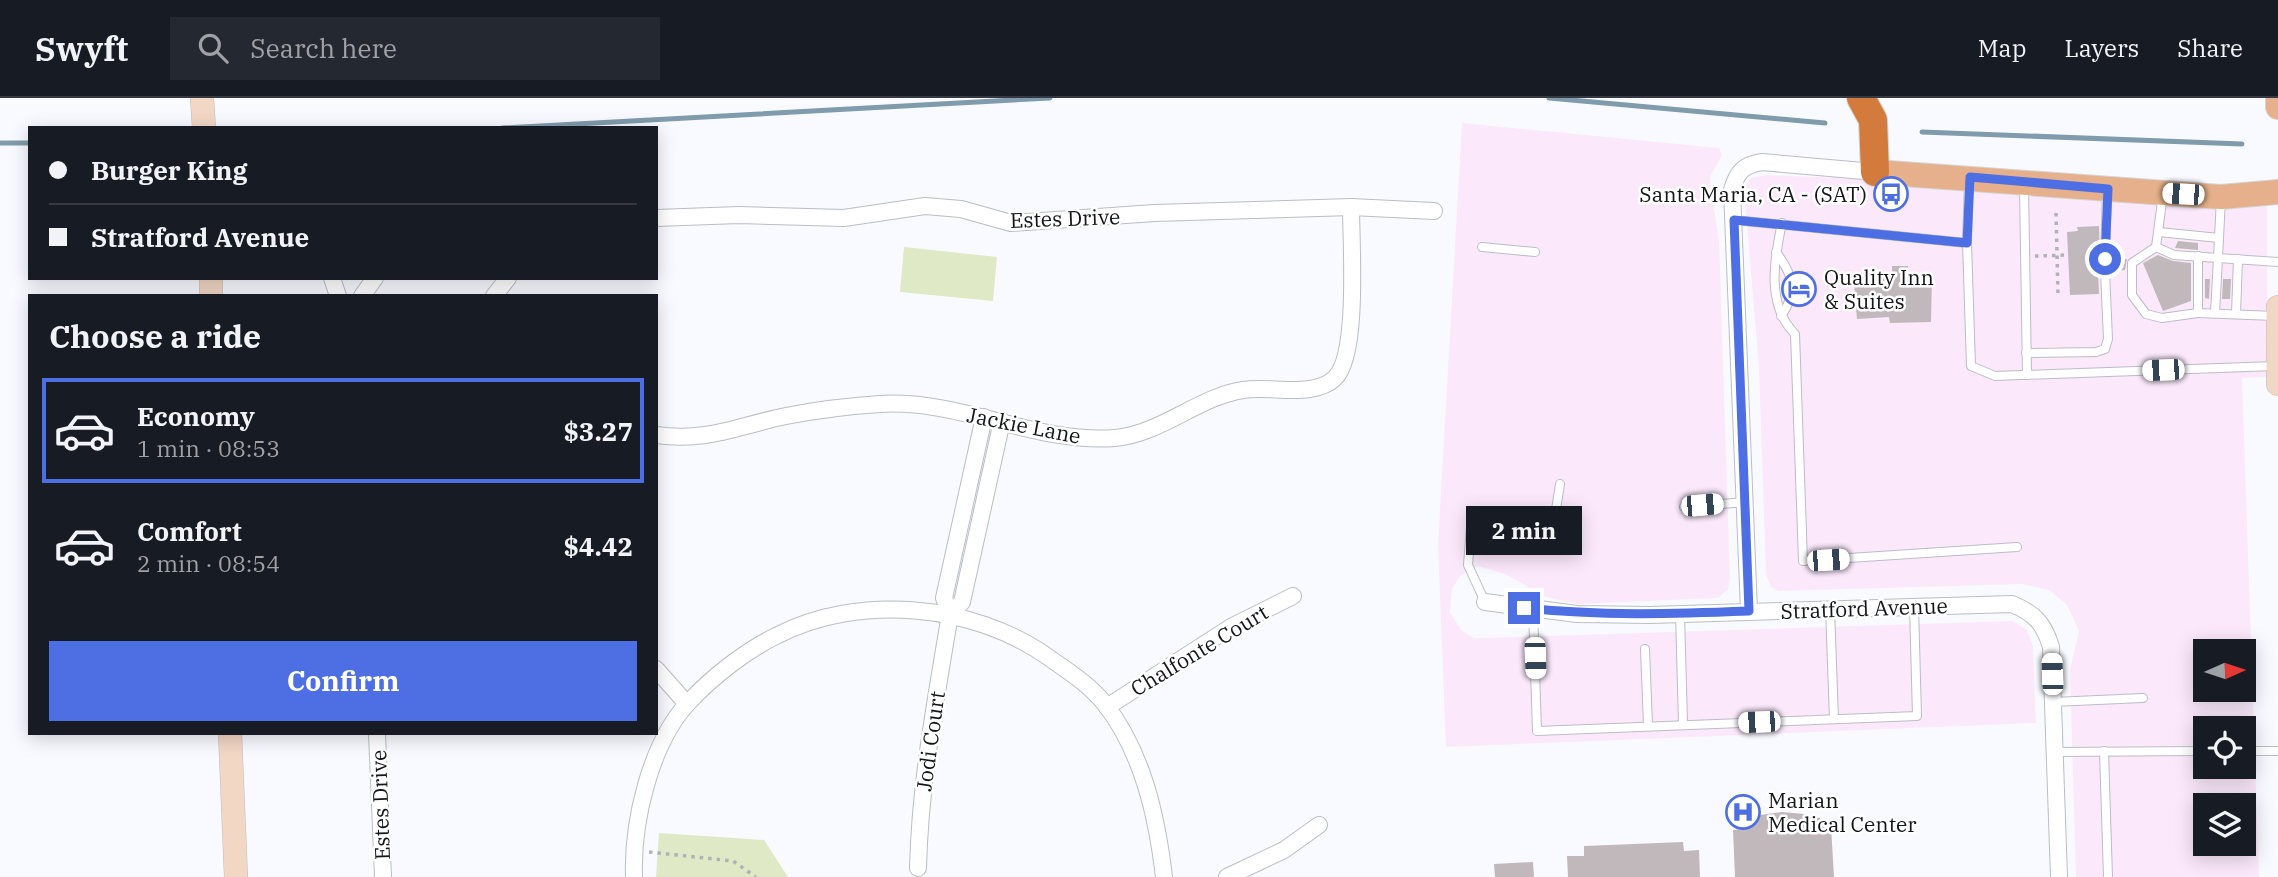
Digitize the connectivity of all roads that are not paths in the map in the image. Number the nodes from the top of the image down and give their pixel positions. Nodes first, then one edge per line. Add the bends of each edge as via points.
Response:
1 (202, 98) edge
2 (1861, 98) edge
3 (2277, 98) edge
4 (2278, 107) edge
5 (204, 126) edge
6 (1875, 172) junction
7 (1970, 177) junction
8 (2025, 182) junction
9 (2108, 189) junction
10 (2278, 192) edge
11 (2164, 193) junction
12 (2221, 197) junction
13 (1352, 207) junction
14 (1434, 211) dead end
15 (658, 218) edge
16 (1734, 220) junction
17 (1782, 223) junction
18 (2158, 232) junction
19 (2219, 238) junction
20 (1967, 243) junction
21 (1482, 247) dead end
22 (2156, 247) junction
23 (1776, 252) junction
24 (1535, 253) dead end
25 (2198, 256) junction
26 (2218, 258) junction
27 (2105, 259) dead end
28 (2238, 259) junction
29 (2278, 262) edge
30 (2105, 272) dead end
31 (506, 280) edge
32 (496, 294) edge
33 (2278, 307) edge
34 (2198, 313) junction
35 (2215, 313) junction
36 (2236, 314) junction
37 (1781, 316) junction
38 (2278, 316) edge
39 (2278, 339) edge
40 (2026, 354) junction
41 (2278, 366) edge
42 (2027, 375) junction
43 (2278, 384) edge
44 (984, 417) junction
45 (1002, 421) junction
46 (658, 439) edge
47 (1560, 484) dead end
48 (1746, 502) junction
49 (1684, 507) dead end
50 (1471, 527) dead end
51 (2017, 547) dead end
52 (1550, 548) dead end
53 (1293, 596) dead end
54 (1485, 602) joint
55 (1914, 606) junction
56 (1830, 608) junction
57 (1533, 609) junction
58 (1749, 611) junction
59 (950, 614) junction
60 (1680, 614) junction
61 (1645, 649) dead end
62 (658, 671) edge
63 (2143, 698) dead end
64 (2053, 702) junction
65 (687, 704) junction
66 (1107, 706) junction
67 (1834, 719) junction
68 (1683, 724) junction
69 (1648, 726) junction
70 (230, 735) edge
71 (377, 735) edge
72 (2104, 751) junction
73 (2193, 751) edge
74 (2256, 751) edge
75 (2278, 751) edge
76 (2055, 752) junction
77 (1319, 825) dead end
78 (918, 868) dead end
79 (236, 877) edge
80 (383, 877) edge
81 (634, 877) edge
82 (1164, 877) edge
83 (1227, 877) edge
84 (2059, 877) edge
85 (2108, 877) edge

1 - 5 street
2 - 6 highway via 1873,120
3 - 4 main road
6 - 7 main road
6 - 16 street via 1748,164 1734,182
7 - 8 main road
7 - 20 lane
8 - 9 main road
8 - 40 lane
9 - 11 main road
9 - 27 lane
10 - 12 main road
11 - 12 main road
11 - 18 lane
12 - 19 lane
13 - 14 street, Estes Drive
13 - 15 street, Estes Drive via 1011,223 961,209 926,206 844,218
13 - 45 street, Jackie Lane via 1350,342 1346,364 1325,384 1226,393 1117,438 1078,438
16 - 17 lane
16 - 48 street
17 - 20 lane
17 - 23 lane
18 - 19 lane
18 - 22 lane
19 - 26 lane
20 - 42 lane via 1971,366 1995,376
21 - 24 lane
22 - 25 lane via 2175,255
22 - 34 lane via 2132,264 2132,295 2146,314 2162,318
23 - 37 lane via 1775,292
23 - 37 lane via 1789,270 1792,285 1792,302
25 - 26 lane
25 - 34 lane
26 - 28 lane
26 - 35 lane
28 - 29 lane
28 - 36 lane
30 - 40 lane via 2105,349
31 - 32 street
33 - 38 street
34 - 35 lane
35 - 36 lane
36 - 38 lane
37 - 51 lane via 1795,334 1803,561
38 - 39 street
39 - 41 street
40 - 42 lane
41 - 42 lane
41 - 43 street
44 - 45 street, Jackie Lane
44 - 46 street, Jackie Lane via 884,404 783,417 702,438
44 - 59 street, Jodi Court via 944,598
45 - 59 street, Jodi Court via 962,602
47 - 52 lane
48 - 49 lane
48 - 58 street
50 - 54 lane via 1468,565
53 - 66 street, Chalfonte Court via 1231,627
54 - 57 street, Stratford Avenue
55 - 56 street, Stratford Avenue
55 - 64 street, Stratford Avenue via 2012,604 2031,612 2045,627 2051,646
55 - 67 lane via 1917,716
56 - 58 street, Stratford Avenue
56 - 67 lane
57 - 60 street, Stratford Avenue via 1577,614
57 - 69 lane via 1537,731
58 - 60 street, Stratford Avenue
59 - 65 street via 865,612 828,617 769,640
59 - 66 street via 1017,638 1082,680
59 - 78 street, Jodi Court via 926,758
60 - 68 lane
61 - 69 lane
62 - 65 street
63 - 64 lane
64 - 76 street
65 - 81 street via 657,757 640,806
66 - 82 street via 1141,769 1153,808
67 - 68 lane
68 - 69 lane
70 - 79 street
71 - 80 street, Estes Drive
72 - 73 lane
72 - 76 lane
72 - 85 lane
74 - 75 lane
76 - 84 street
77 - 83 street via 1284,850

